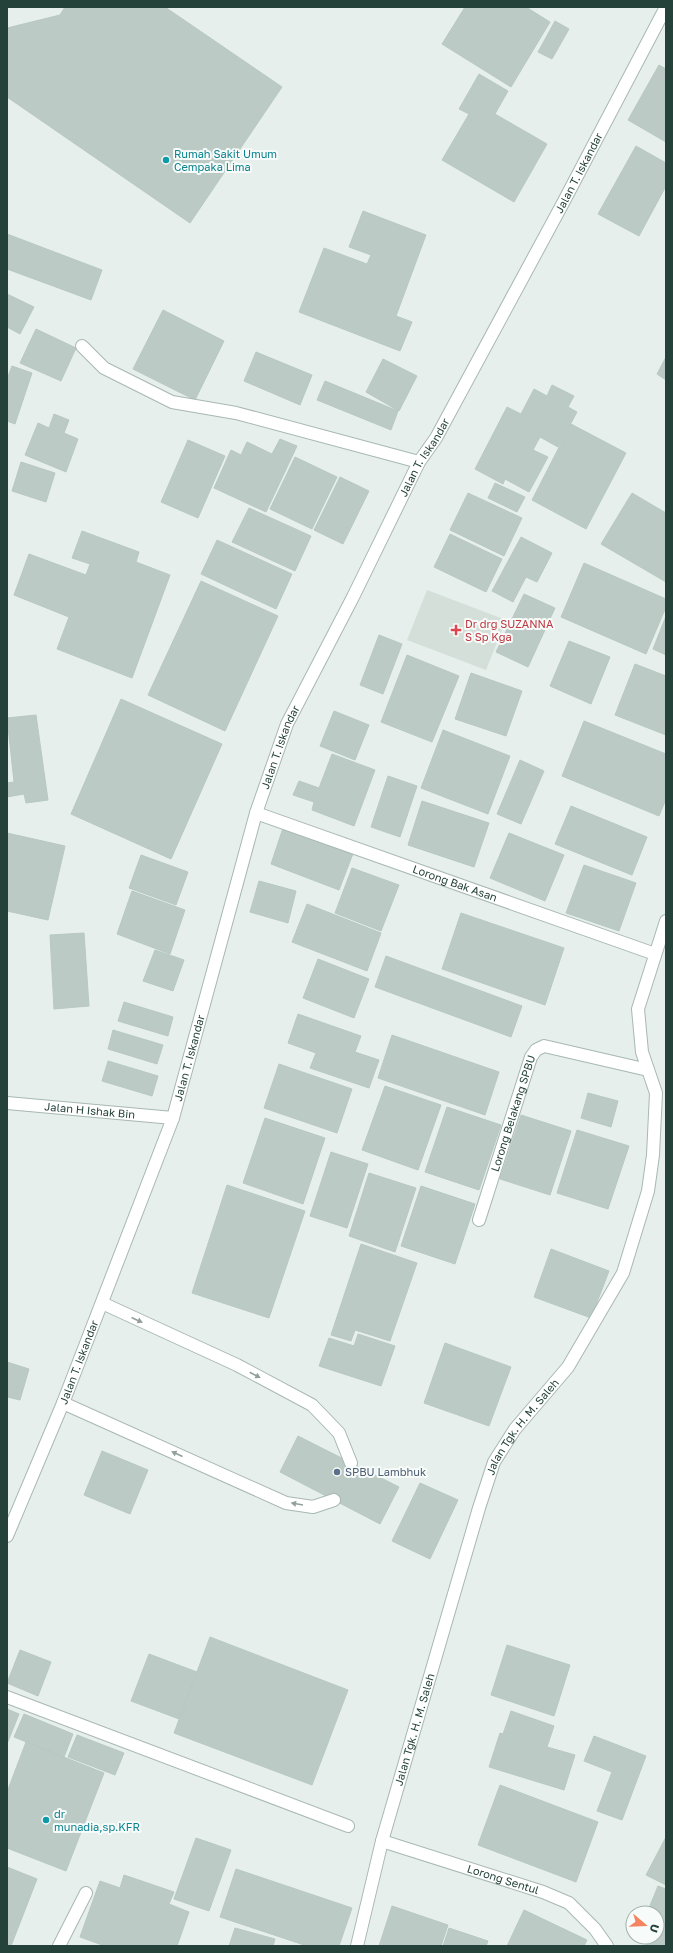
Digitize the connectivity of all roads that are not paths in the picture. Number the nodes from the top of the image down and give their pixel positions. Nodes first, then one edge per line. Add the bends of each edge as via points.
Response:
1 (666, 7) edge
2 (82, 346) dead end
3 (419, 462) junction
4 (256, 813) junction
5 (666, 921) edge
6 (655, 954) junction
7 (648, 1070) junction
8 (661, 1095) edge
9 (7, 1103) edge
10 (173, 1118) junction
11 (480, 1220) dead end
12 (102, 1304) junction
13 (63, 1403) junction
14 (351, 1463) dead end
15 (334, 1500) dead end
16 (7, 1536) edge
17 (7, 1698) edge
18 (348, 1826) dead end
19 (382, 1841) junction
20 (86, 1893) dead end
21 (59, 1946) edge
22 (357, 1946) edge
23 (607, 1946) edge

1 - 3 street, Jalan T. Iskandar via 440,431
2 - 3 street via 104,368 172,402 236,413
3 - 4 street, Jalan T. Iskandar via 287,724
4 - 6 street, Lorong Bak Asan
4 - 10 street, Jalan T. Iskandar
5 - 6 street, Jalan Tgk. H. M. Saleh
6 - 7 street, Jalan Tgk. H. M. Saleh via 638,1009 642,1052
7 - 8 street, Jalan Tgk. H. M. Saleh
7 - 11 street, Lorong Belakang SPBU via 544,1046 536,1050 531,1057
8 - 19 street, Jalan Tgk. H. M. Saleh via 648,1191 623,1273 568,1367 515,1429 494,1462
9 - 10 street, Jalan H Ishak Bin
10 - 12 street, Jalan T. Iskandar
12 - 13 street, Jalan T. Iskandar
12 -> 14 street via 237,1365 312,1405 339,1433
15 -> 13 street via 313,1507 286,1502
13 - 16 street, Jalan T. Iskandar
17 - 18 street
19 - 22 street, Jalan Tgk. H. M. Saleh
19 - 23 street, Lorong Sentul via 543,1892 569,1903
20 - 21 street

